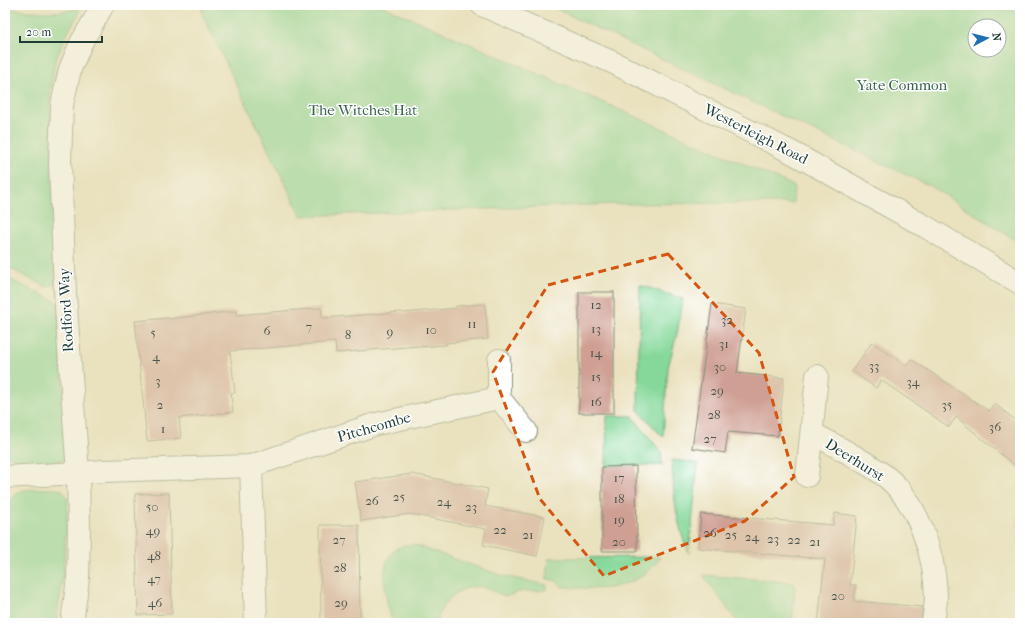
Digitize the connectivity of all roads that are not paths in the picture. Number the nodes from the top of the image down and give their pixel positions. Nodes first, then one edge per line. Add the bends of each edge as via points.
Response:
1 (103, 5) edge
2 (482, 5) edge
3 (1020, 283) edge
4 (498, 360) dead end
5 (817, 376) dead end
6 (499, 398) junction
7 (526, 431) dead end
8 (812, 433) junction
9 (251, 466) junction
10 (78, 473) junction
11 (807, 476) dead end
12 (5, 477) edge
13 (72, 623) edge
14 (256, 623) edge
15 (933, 623) edge

1 - 10 street, Rodford Way via 81,43 70,69 62,105 60,161 65,293
2 - 3 street, Westerleigh Road via 614,63 793,153
4 - 6 street
5 - 8 street, Deerhurst
6 - 7 street
6 - 9 street, Pitchcombe via 376,424
8 - 11 street, Deerhurst
8 - 15 street, Deerhurst via 858,458 886,477 904,495 926,538 933,562 936,597
9 - 10 street, Pitchcombe
9 - 14 street
10 - 12 street, Pitchcombe
10 - 13 street, Rodford Way via 78,578

